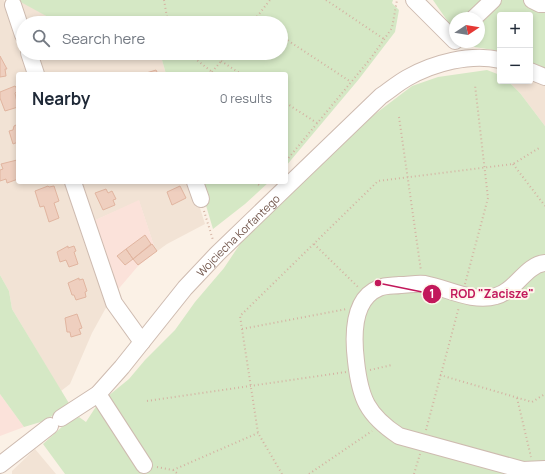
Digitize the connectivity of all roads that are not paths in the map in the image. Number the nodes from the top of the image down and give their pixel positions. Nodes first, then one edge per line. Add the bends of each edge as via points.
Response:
1 (414, 0) edge
2 (493, 0) edge
3 (532, 0) edge
4 (545, 4) edge
5 (13, 5) dead end
6 (480, 12) edge
7 (17, 16) edge
8 (449, 33) edge
9 (464, 48) edge
10 (475, 58) junction
11 (31, 60) edge
12 (497, 60) edge
13 (35, 72) edge
14 (533, 72) edge
15 (545, 77) edge
16 (74, 184) edge
17 (196, 184) edge
18 (200, 199) road end
19 (545, 263) edge
20 (142, 342) junction
21 (98, 394) junction
22 (0, 465) edge
23 (144, 465) road end
24 (539, 470) edge

1 - 8 street
2 - 6 street
3 - 4 street
5 - 7 street
9 - 10 street
10 - 12 street, Wojciecha Korfantego
10 - 20 street, Wojciecha Korfantego via 431,68 407,78 381,96 217,254 185,288
11 - 13 street
14 - 15 street
16 - 20 street via 114,303
17 - 18 street
19 - 24 street via 538,264 511,288 496,296 481,298 423,284 381,287 368,296 359,310 355,338 357,372 362,394 367,406 382,425 399,436 423,443 523,470
20 - 21 street, Wojciecha Korfantego
21 - 22 street, Wojciecha Korfantego via 55,422
21 - 23 street

